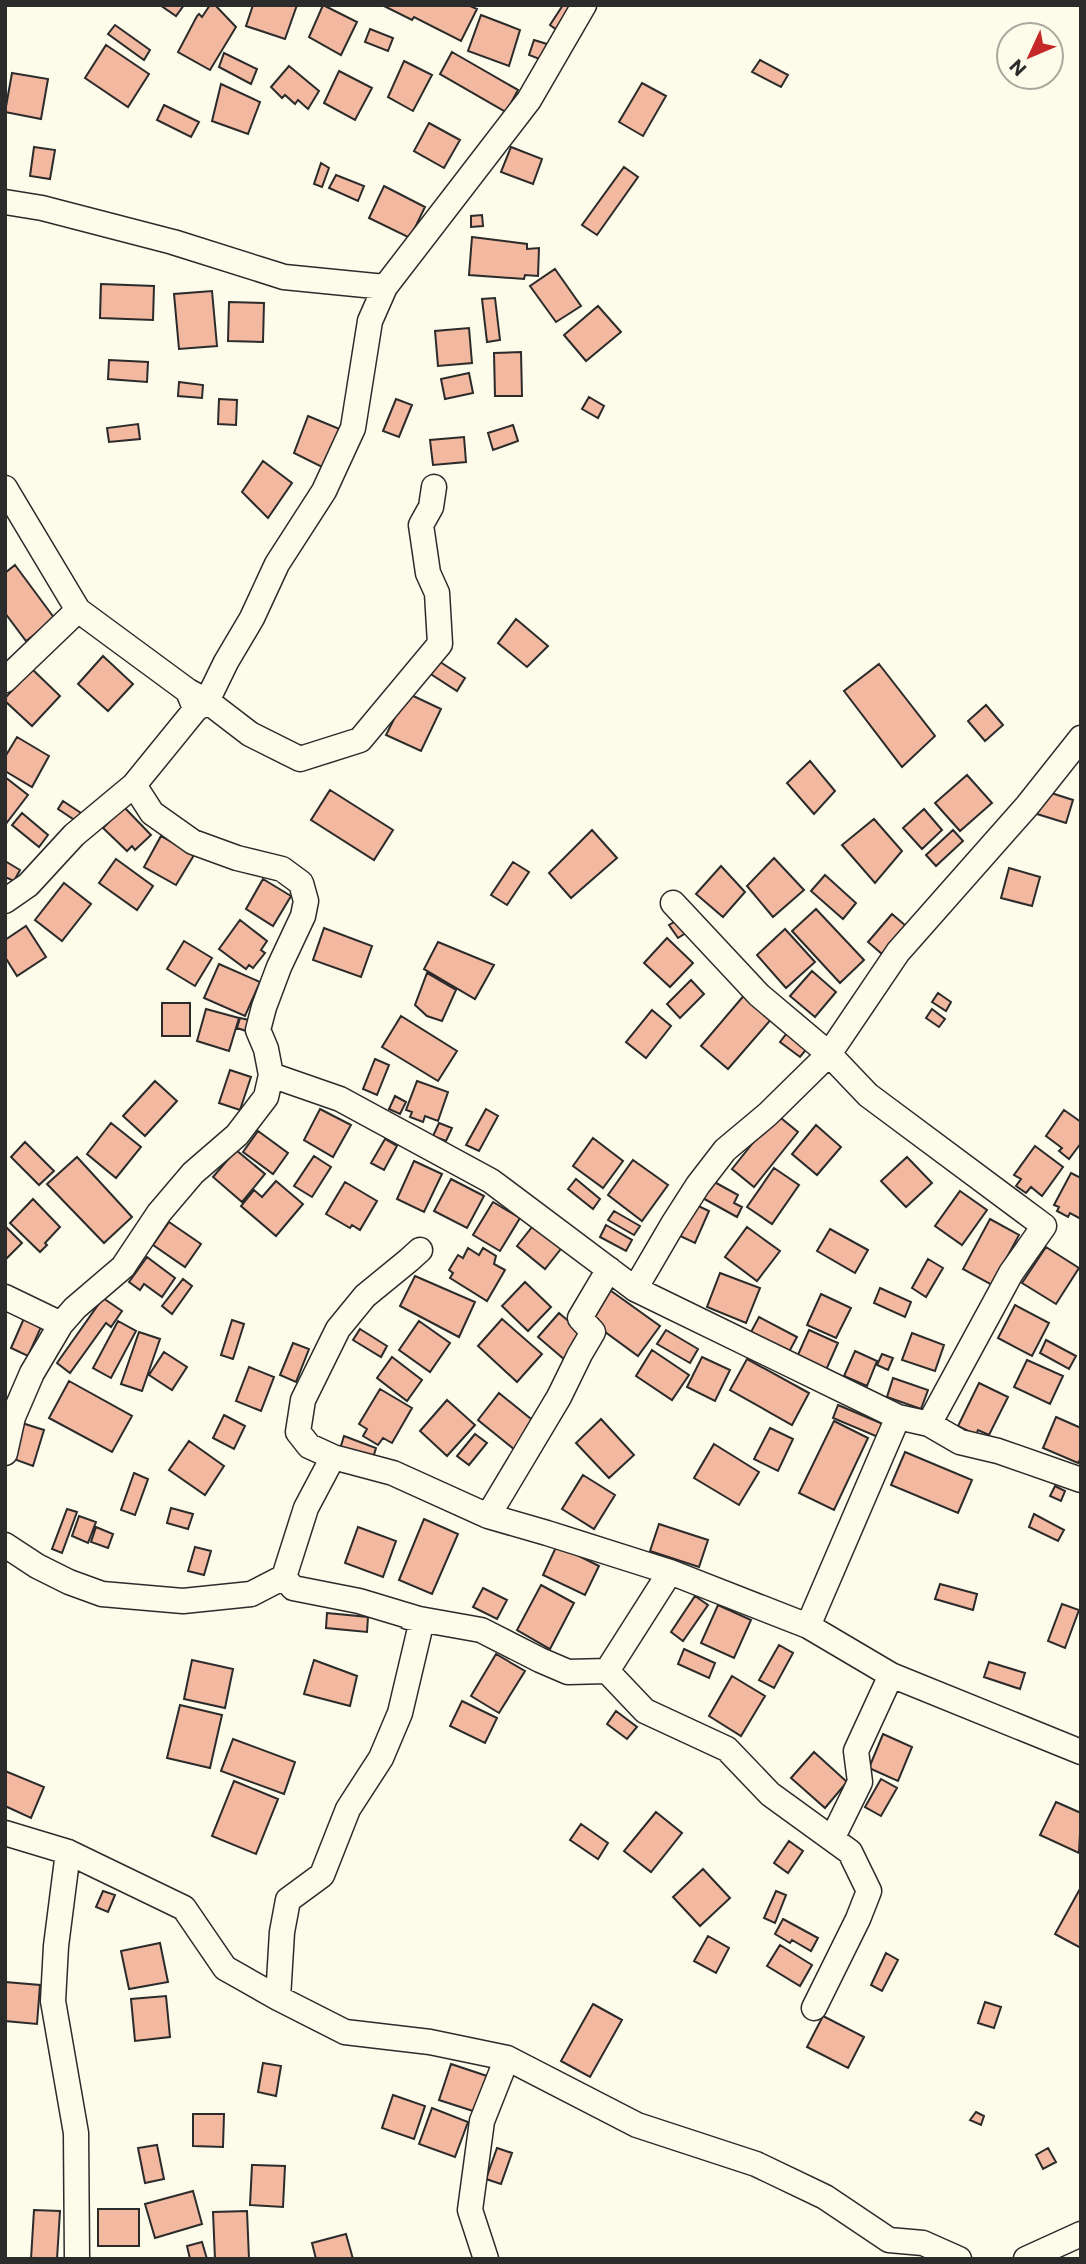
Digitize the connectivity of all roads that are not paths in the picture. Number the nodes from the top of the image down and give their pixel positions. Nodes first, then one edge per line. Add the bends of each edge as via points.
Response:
1 (584, 5) edge
2 (5, 202) edge
3 (385, 287) junction
4 (434, 486) dead end
5 (5, 488) edge
6 (78, 610) junction
7 (5, 680) edge
8 (197, 701) junction
9 (1081, 738) edge
10 (134, 785) junction
11 (5, 901) edge
12 (673, 903) dead end
13 (829, 1054) junction
14 (271, 1075) junction
15 (420, 1250) dead end
16 (609, 1269) junction
17 (635, 1289) junction
18 (5, 1297) edge
19 (61, 1324) junction
20 (898, 1417) junction
21 (929, 1424) junction
22 (5, 1453) edge
23 (333, 1457) junction
24 (1081, 1480) edge
25 (488, 1516) junction
26 (5, 1545) edge
27 (670, 1572) junction
28 (284, 1577) junction
29 (422, 1620) junction
30 (808, 1626) junction
31 (607, 1671) junction
32 (891, 1675) junction
33 (1081, 1752) edge
34 (5, 1833) edge
35 (832, 1839) junction
36 (68, 1852) junction
37 (278, 1998) junction
38 (814, 2008) dead end
39 (506, 2058) junction
40 (1081, 2234) edge
41 (78, 2259) edge
42 (486, 2259) edge
43 (960, 2259) edge
44 (1026, 2259) edge

1 - 3 street via 529,100
2 - 3 street via 173,242 284,277
3 - 8 street via 370,321 353,428 324,491 277,564 252,618
4 - 8 street via 431,507 421,525 428,573 437,593 440,644 360,740 300,759
5 - 6 street
6 - 7 street
6 - 8 street
8 - 10 street
9 - 13 street via 898,952
10 - 11 street
10 - 14 street via 152,813 193,842 282,869 301,883 306,901 303,916 279,967 258,1030
12 - 13 street via 759,995
13 - 17 street via 725,1150 679,1214
13 - 21 street via 868,1095 1044,1226 1011,1273
14 - 16 street via 340,1100 481,1175
14 - 19 street via 266,1097 237,1135 193,1173 123,1267
15 - 23 street via 365,1296 338,1329 303,1400 298,1432 309,1446
16 - 17 street
16 - 25 street via 580,1318 593,1332
17 - 20 street
18 - 19 street
19 - 22 street via 32,1373 13,1417
20 - 21 street
20 - 30 street
21 - 24 street via 960,1442
23 - 25 street via 393,1473
23 - 28 street via 306,1508
25 - 27 street
26 - 28 street via 69,1583 102,1594 183,1601 251,1594
27 - 30 street
27 - 31 street
28 - 29 street via 293,1587
29 - 31 street via 481,1630 568,1672
29 - 37 street via 400,1713 381,1758 348,1809 322,1875 288,1900
30 - 32 street
31 - 35 street via 645,1711 727,1749 770,1794
32 - 33 street
32 - 35 street via 856,1751 860,1782
34 - 36 street
35 - 38 street via 850,1852 869,1891
36 - 37 street via 184,1908 225,1968
36 - 41 street via 53,2001 76,2133
37 - 39 street via 345,2032 430,2042
39 - 42 street via 482,2121 470,2210
39 - 43 street via 637,2125 756,2164 825,2197 889,2240 923,2243
40 - 44 street

